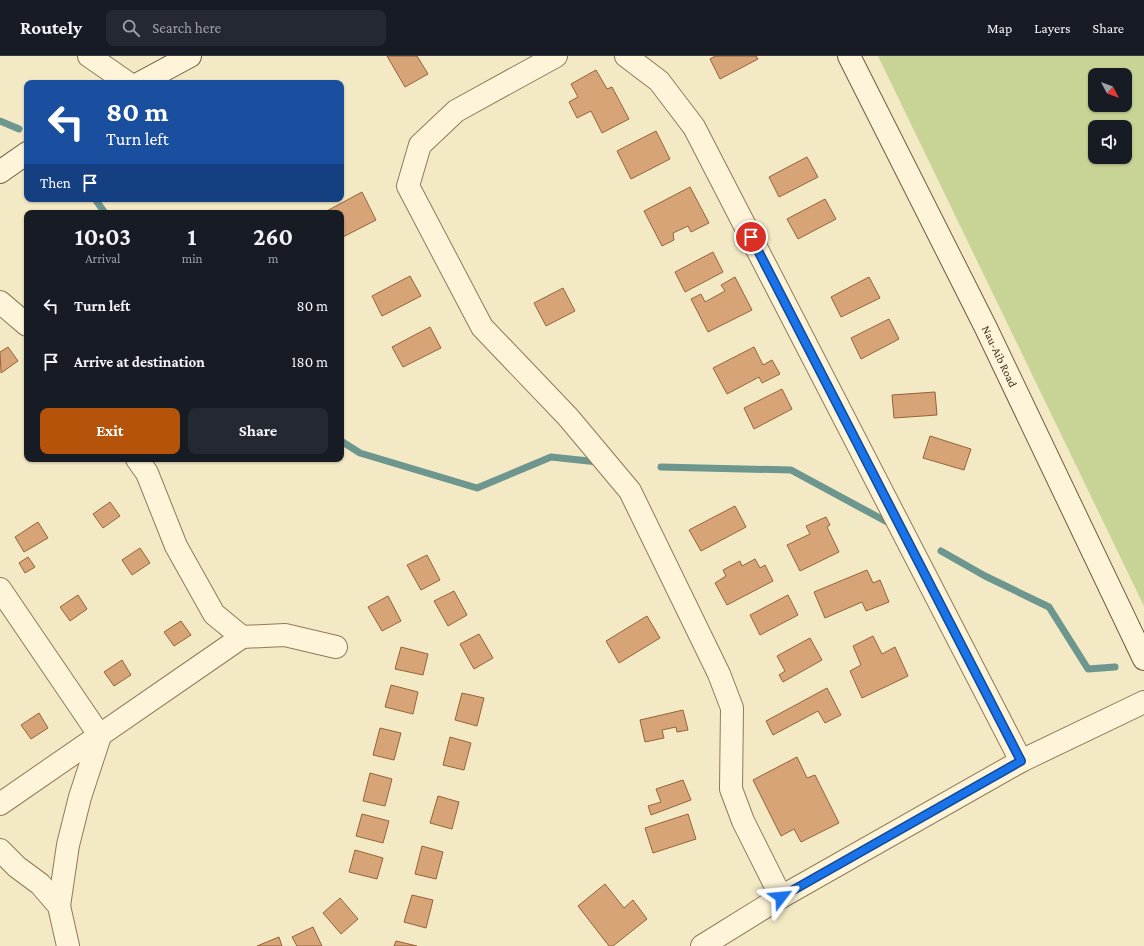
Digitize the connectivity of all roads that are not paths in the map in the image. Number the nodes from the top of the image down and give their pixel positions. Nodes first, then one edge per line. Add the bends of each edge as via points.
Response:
1 (89, 56) edge
2 (190, 56) edge
3 (556, 56) edge
4 (626, 56) edge
5 (849, 56) edge
6 (124, 80) edge
7 (146, 80) edge
8 (24, 155) edge
9 (0, 172) edge
10 (0, 302) edge
11 (24, 322) edge
12 (139, 462) edge
13 (0, 589) edge
14 (242, 637) junction
15 (336, 647) dead end
16 (1144, 659) edge
17 (1144, 702) edge
18 (100, 736) junction
19 (1021, 761) junction
20 (0, 804) edge
21 (0, 850) edge
22 (781, 897) junction
23 (59, 906) junction
24 (68, 946) edge
25 (702, 946) edge

1 - 6 street
2 - 7 street
3 - 22 street via 456,111 420,144 408,186 482,327 568,417 630,491 722,681 732,708 731,789 742,821
4 - 19 street via 659,81 694,127
5 - 16 street, Nau-Aib Road via 986,328
8 - 9 street
10 - 11 street
12 - 14 street via 147,473 176,546 214,614
13 - 18 street
14 - 15 street via 285,635
14 - 18 street
17 - 19 street
18 - 20 street
18 - 23 street via 80,797 68,845
19 - 22 street
21 - 23 street via 40,884
22 - 25 street
23 - 24 street

